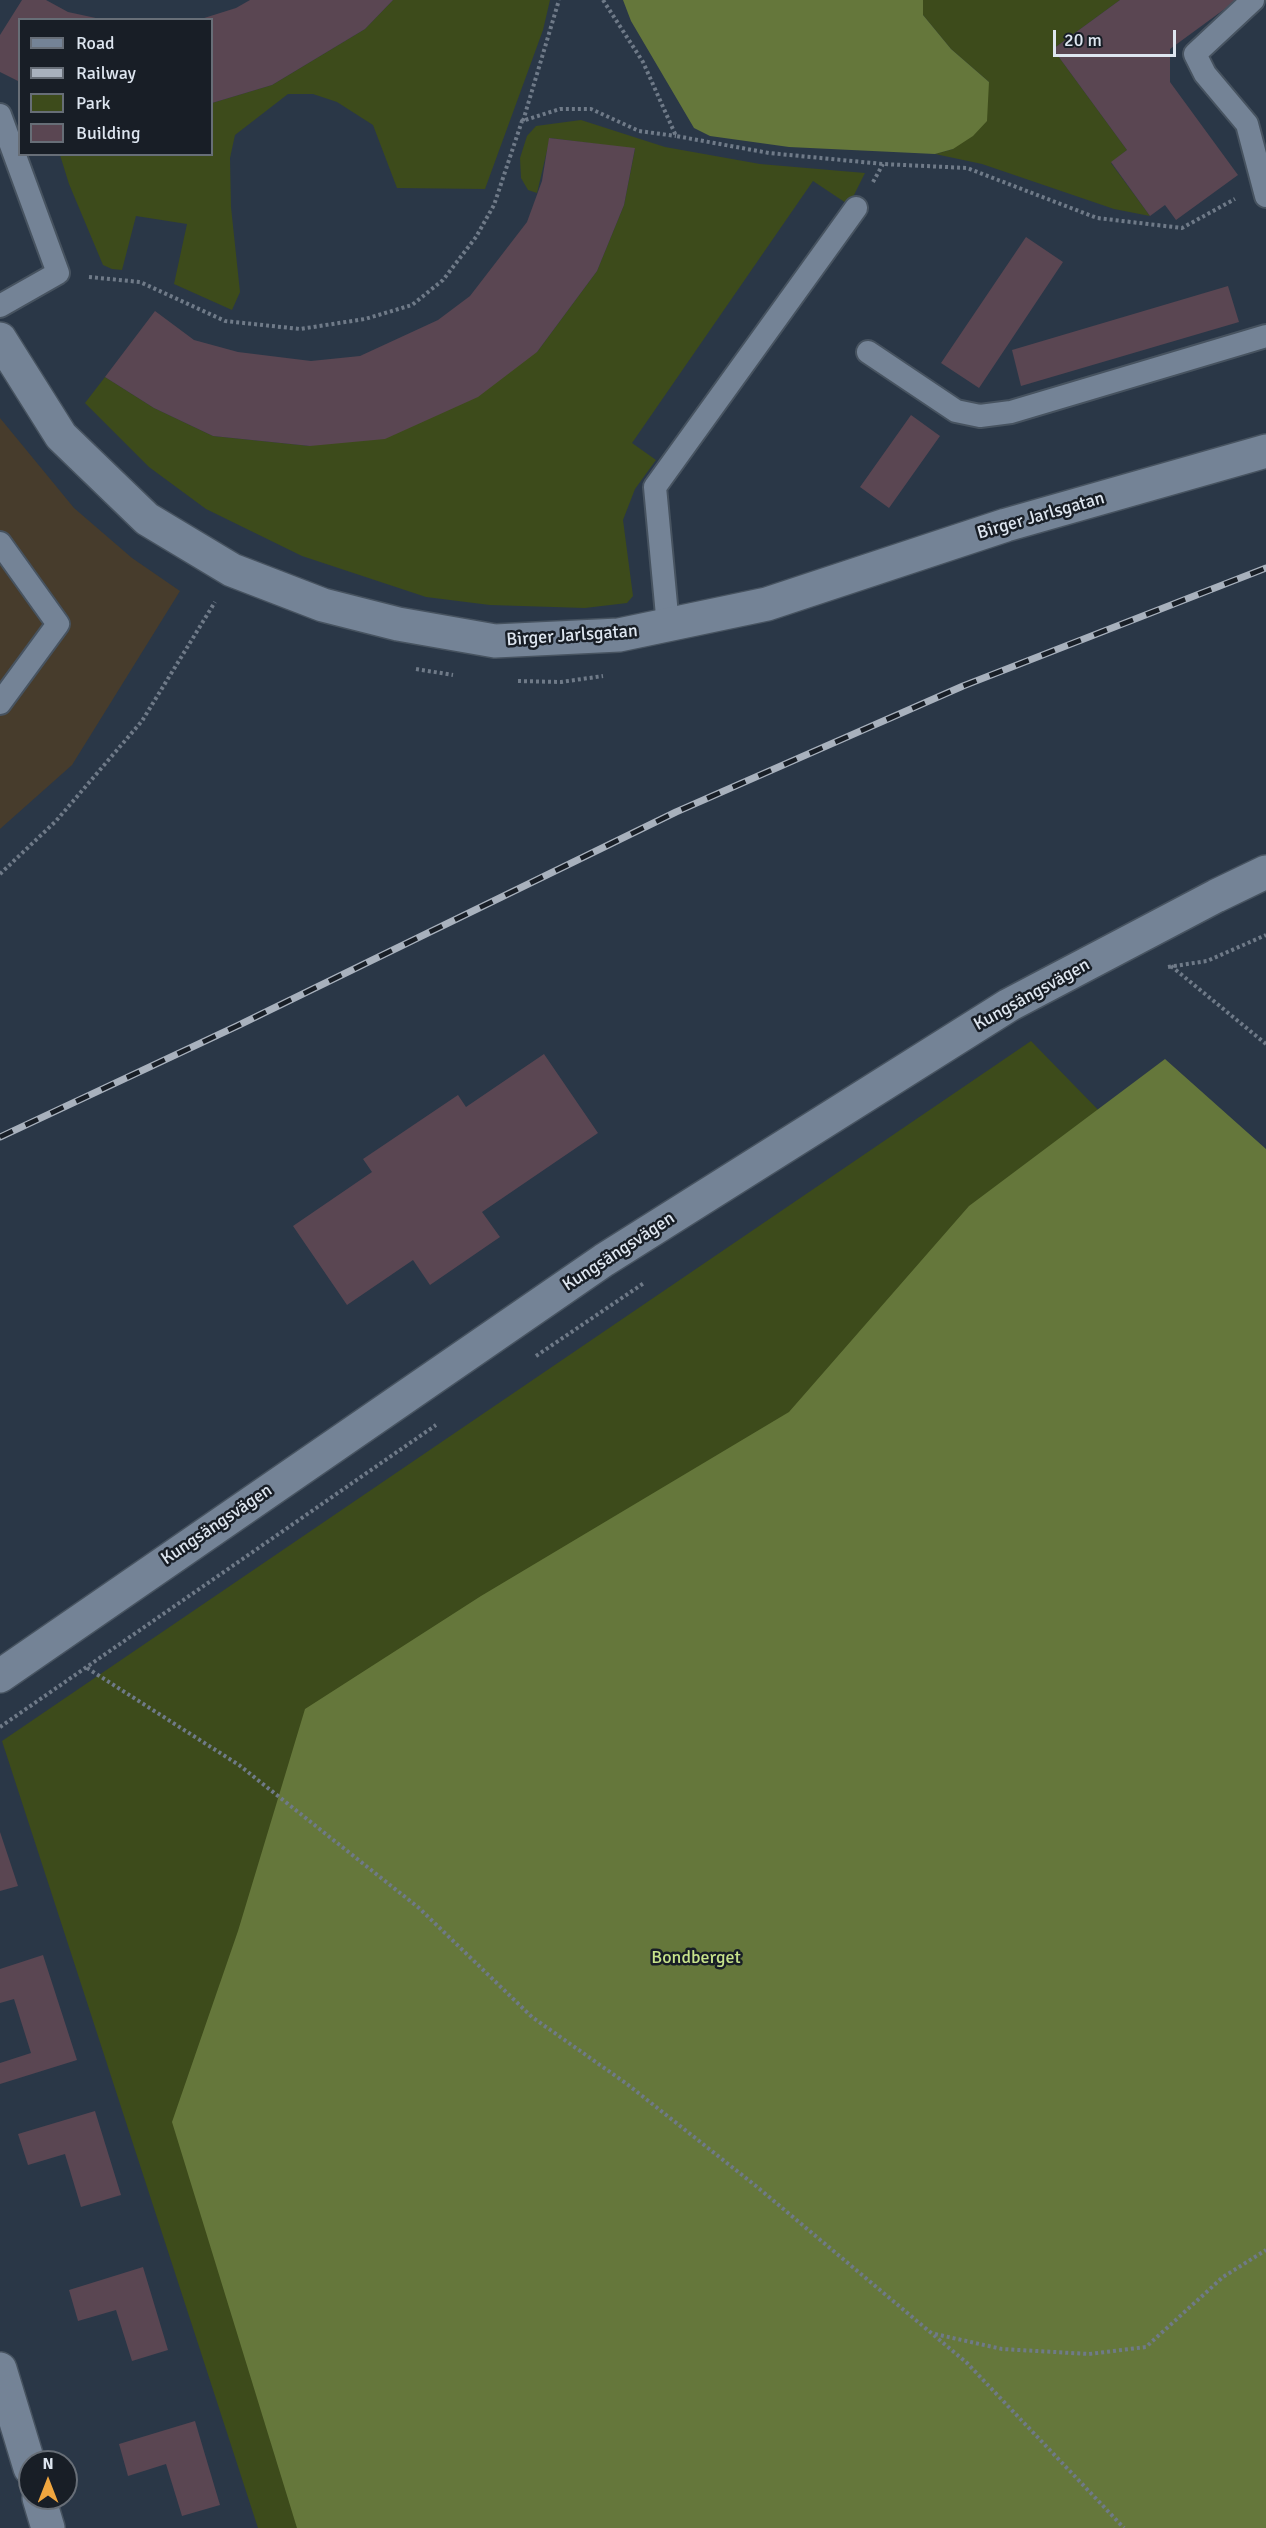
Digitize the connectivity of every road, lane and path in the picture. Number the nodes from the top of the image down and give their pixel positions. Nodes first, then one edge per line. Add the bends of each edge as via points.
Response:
1 (559, 0) edge
2 (603, 0) edge
3 (1253, 0) edge
4 (0, 115) edge
5 (522, 122) junction
6 (676, 136) junction
7 (1265, 194) edge
8 (856, 208) dead end
9 (58, 273) junction
10 (0, 306) edge
11 (1266, 336) edge
12 (0, 339) edge
13 (868, 352) dead end
14 (1266, 451) edge
15 (0, 543) edge
16 (232, 570) junction
17 (669, 626) junction
18 (0, 703) edge
19 (1266, 872) edge
20 (0, 874) edge
21 (1266, 935) edge
22 (1170, 966) junction
23 (1161, 969) dead end
24 (1266, 1044) edge
25 (654, 1276) dead end
26 (536, 1357) dead end
27 (438, 1424) dead end
28 (87, 1668) junction
29 (0, 1676) edge
30 (0, 1726) edge
31 (1266, 2250) edge
32 (931, 2333) junction
33 (0, 2369) edge
34 (25, 2450) edge
35 (43, 2510) edge
36 (48, 2528) edge
37 (1124, 2528) edge

1 - 5 path
2 - 6 path via 643,62
3 - 7 lane via 1195,54 1205,74 1246,124
4 - 9 lane
5 - 6 path via 560,109 591,109 639,131
5 - 9 path via 494,205 476,237 443,280 412,305 365,319 300,329 268,327 225,321 140,282
6 - 7 path via 769,153 967,168 1097,218 1182,228 1228,201
8 - 17 lane via 655,487
9 - 10 lane
11 - 13 lane via 1011,412 980,416 956,411
12 - 16 street, Birger Jarlsgatan via 61,436 147,519
14 - 17 street, Birger Jarlsgatan via 1006,525 768,604
15 - 18 lane via 58,624
16 - 17 street, Birger Jarlsgatan via 323,605 398,624 495,641 619,635
16 - 20 path via 142,721 56,821
19 - 29 street, Kungsängsvägen via 1009,1005 604,1260
21 - 22 path via 1207,961
22 - 23 path
22 - 24 path
25 - 26 path
27 - 28 path
28 - 30 path
28 - 32 path via 239,1765 420,1908 532,2017 664,2113
31 - 32 path via 1223,2277 1146,2347 1089,2354 1002,2349
32 - 37 path via 967,2363
33 - 34 street
35 - 36 street

